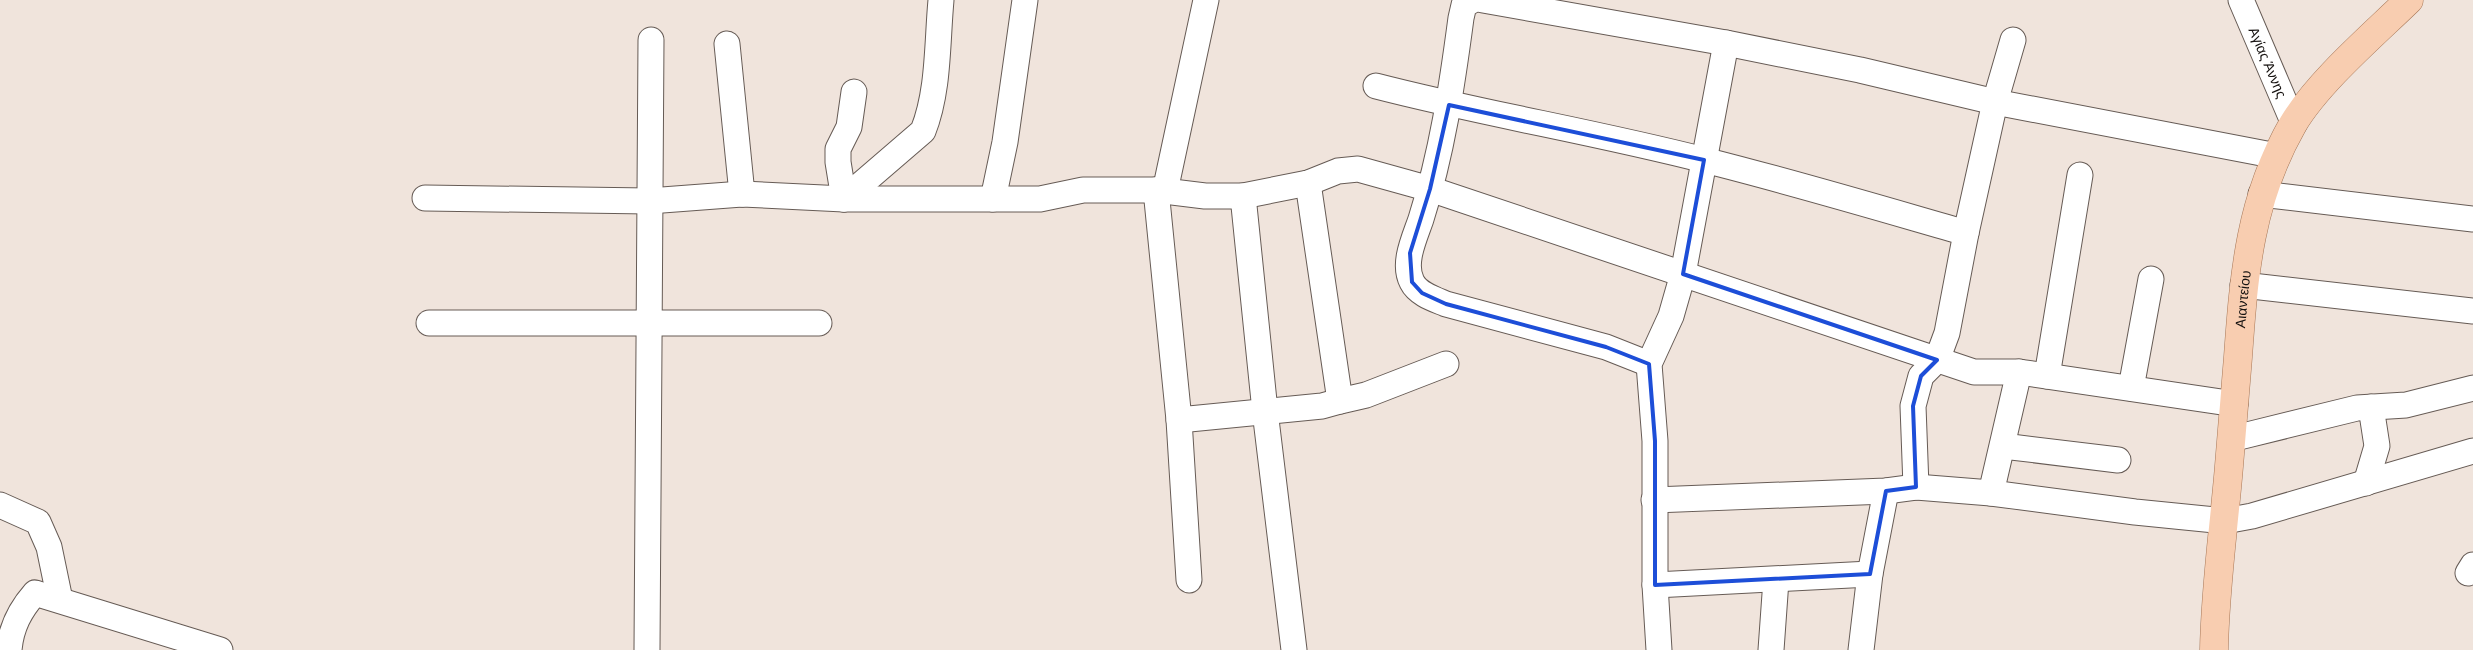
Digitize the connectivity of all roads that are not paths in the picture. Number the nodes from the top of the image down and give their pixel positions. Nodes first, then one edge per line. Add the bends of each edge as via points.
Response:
1 (941, 0) edge
2 (1025, 0) edge
3 (1206, 0) edge
4 (1473, 0) edge
5 (1483, 0) edge
6 (2241, 0) edge
7 (2409, 0) edge
8 (651, 40) dead end
9 (2013, 40) dead end
10 (1726, 43) junction
11 (726, 44) dead end
12 (1376, 86) dead end
13 (854, 92) dead end
14 (1995, 102) junction
15 (1449, 105) junction
16 (2294, 124) junction
17 (2277, 156) junction
18 (1704, 160) junction
19 (2080, 175) dead end
20 (1308, 183) junction
21 (1430, 189) junction
22 (1161, 190) junction
23 (742, 194) junction
24 (2261, 194) junction
25 (1243, 196) junction
26 (425, 198) dead end
27 (844, 199) junction
28 (992, 199) junction
29 (649, 201) junction
30 (2473, 219) edge
31 (1966, 233) junction
32 (1683, 274) junction
33 (2151, 279) dead end
34 (2243, 284) junction
35 (2473, 311) edge
36 (648, 322) junction
37 (429, 323) dead end
38 (818, 323) dead end
39 (1937, 360) junction
40 (1446, 364) dead end
41 (1649, 364) junction
42 (2019, 372) junction
43 (2048, 376) junction
44 (2131, 388) junction
45 (2473, 388) edge
46 (1340, 401) junction
47 (2235, 404) junction
48 (2371, 407) junction
49 (1265, 411) junction
50 (1179, 420) junction
51 (2231, 439) junction
52 (2003, 446) junction
53 (2473, 451) edge
54 (2118, 460) dead end
55 (2366, 482) junction
56 (1916, 487) junction
57 (1886, 491) junction
58 (1991, 493) junction
59 (1654, 500) junction
60 (0, 505) edge
61 (2225, 521) junction
62 (1870, 574) junction
63 (1189, 580) dead end
64 (1776, 580) junction
65 (1655, 585) junction
66 (60, 600) junction
67 (9, 650) edge
68 (220, 650) edge
69 (647, 650) edge
70 (1294, 650) edge
71 (1659, 650) edge
72 (1771, 650) edge
73 (1861, 650) edge
74 (2214, 650) edge

1 - 27 street via 934,83 923,131
2 - 28 street via 1005,142
3 - 22 street
4 - 15 street via 1464,6 1461,18
5 - 10 street
6 - 16 street, Αγίας Άννης
7 - 16 main road, Αιαντείου via 2322,88
8 - 29 street
9 - 14 street
10 - 14 street
10 - 18 street
11 - 23 street
12 - 15 street
13 - 27 street via 849,127 838,149
14 - 17 street
14 - 31 street
15 - 18 street via 1568,128
15 - 21 street
16 - 17 main road, Αιαντείου
17 - 24 main road, Αιαντείου
18 - 31 street
18 - 32 street
19 - 43 street
20 - 21 street via 1338,171 1358,169
20 - 25 street
20 - 46 street
21 - 32 street
21 - 41 street via 1408,267 1412,282 1422,293 1446,304 1606,347
22 - 25 street via 1205,196
22 - 28 street via 1083,190 1040,199
22 - 50 street
23 - 27 street
23 - 29 street
24 - 30 street
24 - 34 main road, Αιαντείου
25 - 49 street
26 - 29 street
27 - 28 street
29 - 36 street
31 - 39 street via 1947,333
32 - 39 street
32 - 41 street via 1671,316
33 - 44 street
34 - 35 street
34 - 47 main road, Αιαντείου
36 - 37 street
36 - 38 street
36 - 69 street
39 - 42 street via 1974,372
39 - 56 street via 1921,376 1913,406
40 - 46 street via 1366,396
41 - 59 street via 1656,441
42 - 43 street
42 - 52 street
43 - 44 street
44 - 47 street
45 - 48 street via 2406,405
46 - 49 street via 1322,406
47 - 51 main road, Αιαντείου
48 - 51 street
48 - 55 street via 2377,446
49 - 50 street
49 - 70 street
50 - 63 street
51 - 61 main road, Αιαντείου
52 - 54 street
52 - 58 street
53 - 55 street
55 - 61 street
56 - 57 street
56 - 58 street
57 - 59 street
57 - 62 street
58 - 61 street
59 - 65 street
60 - 66 street via 38,522 49,546
61 - 74 main road, Αιαντείου
62 - 64 street
62 - 73 street
64 - 65 street
64 - 72 street
65 - 71 street
66 - 67 street via 34,592 19,611
66 - 68 street

